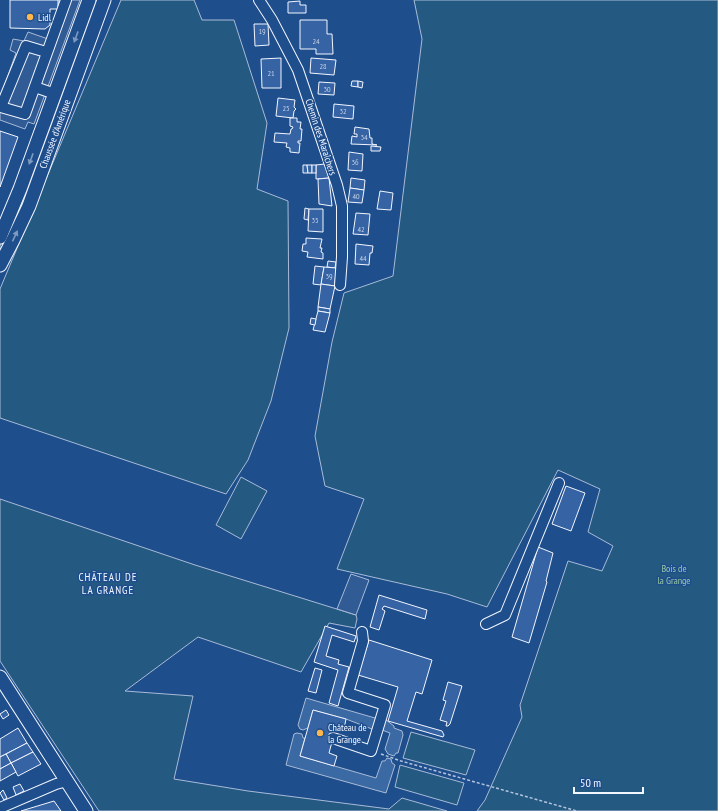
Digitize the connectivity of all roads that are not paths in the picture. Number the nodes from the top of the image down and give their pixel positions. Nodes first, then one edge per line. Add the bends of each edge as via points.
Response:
1 (66, 0) edge
2 (89, 0) edge
3 (104, 0) edge
4 (259, 0) edge
5 (46, 52) junction
6 (35, 87) junction
7 (55, 94) junction
8 (5, 211) edge
9 (0, 237) edge
10 (0, 265) edge
11 (340, 285) dead end
12 (559, 483) dead end
13 (486, 624) dead end
14 (362, 632) dead end
15 (0, 677) edge
16 (333, 738) dead end
17 (67, 781) junction
18 (0, 808) edge
19 (86, 811) edge

1 - 5 street
2 -> 7 main road, Chaussée d'Amérique
10 -> 3 main road, Chaussée d'Amérique via 29,206
4 - 11 street, Chemin des Maraîchers via 298,70 337,184 342,206
5 - 6 street
5 - 6 street via 26,46 1,107 25,114
6 - 7 street
7 -> 8 main road, Chaussée d'Amérique
8 - 9 main road, Chaussée d'Amérique
12 - 13 street via 505,615
14 - 16 street via 363,641 348,693 385,705 371,751
15 - 17 main road
17 - 18 street
17 - 19 main road

